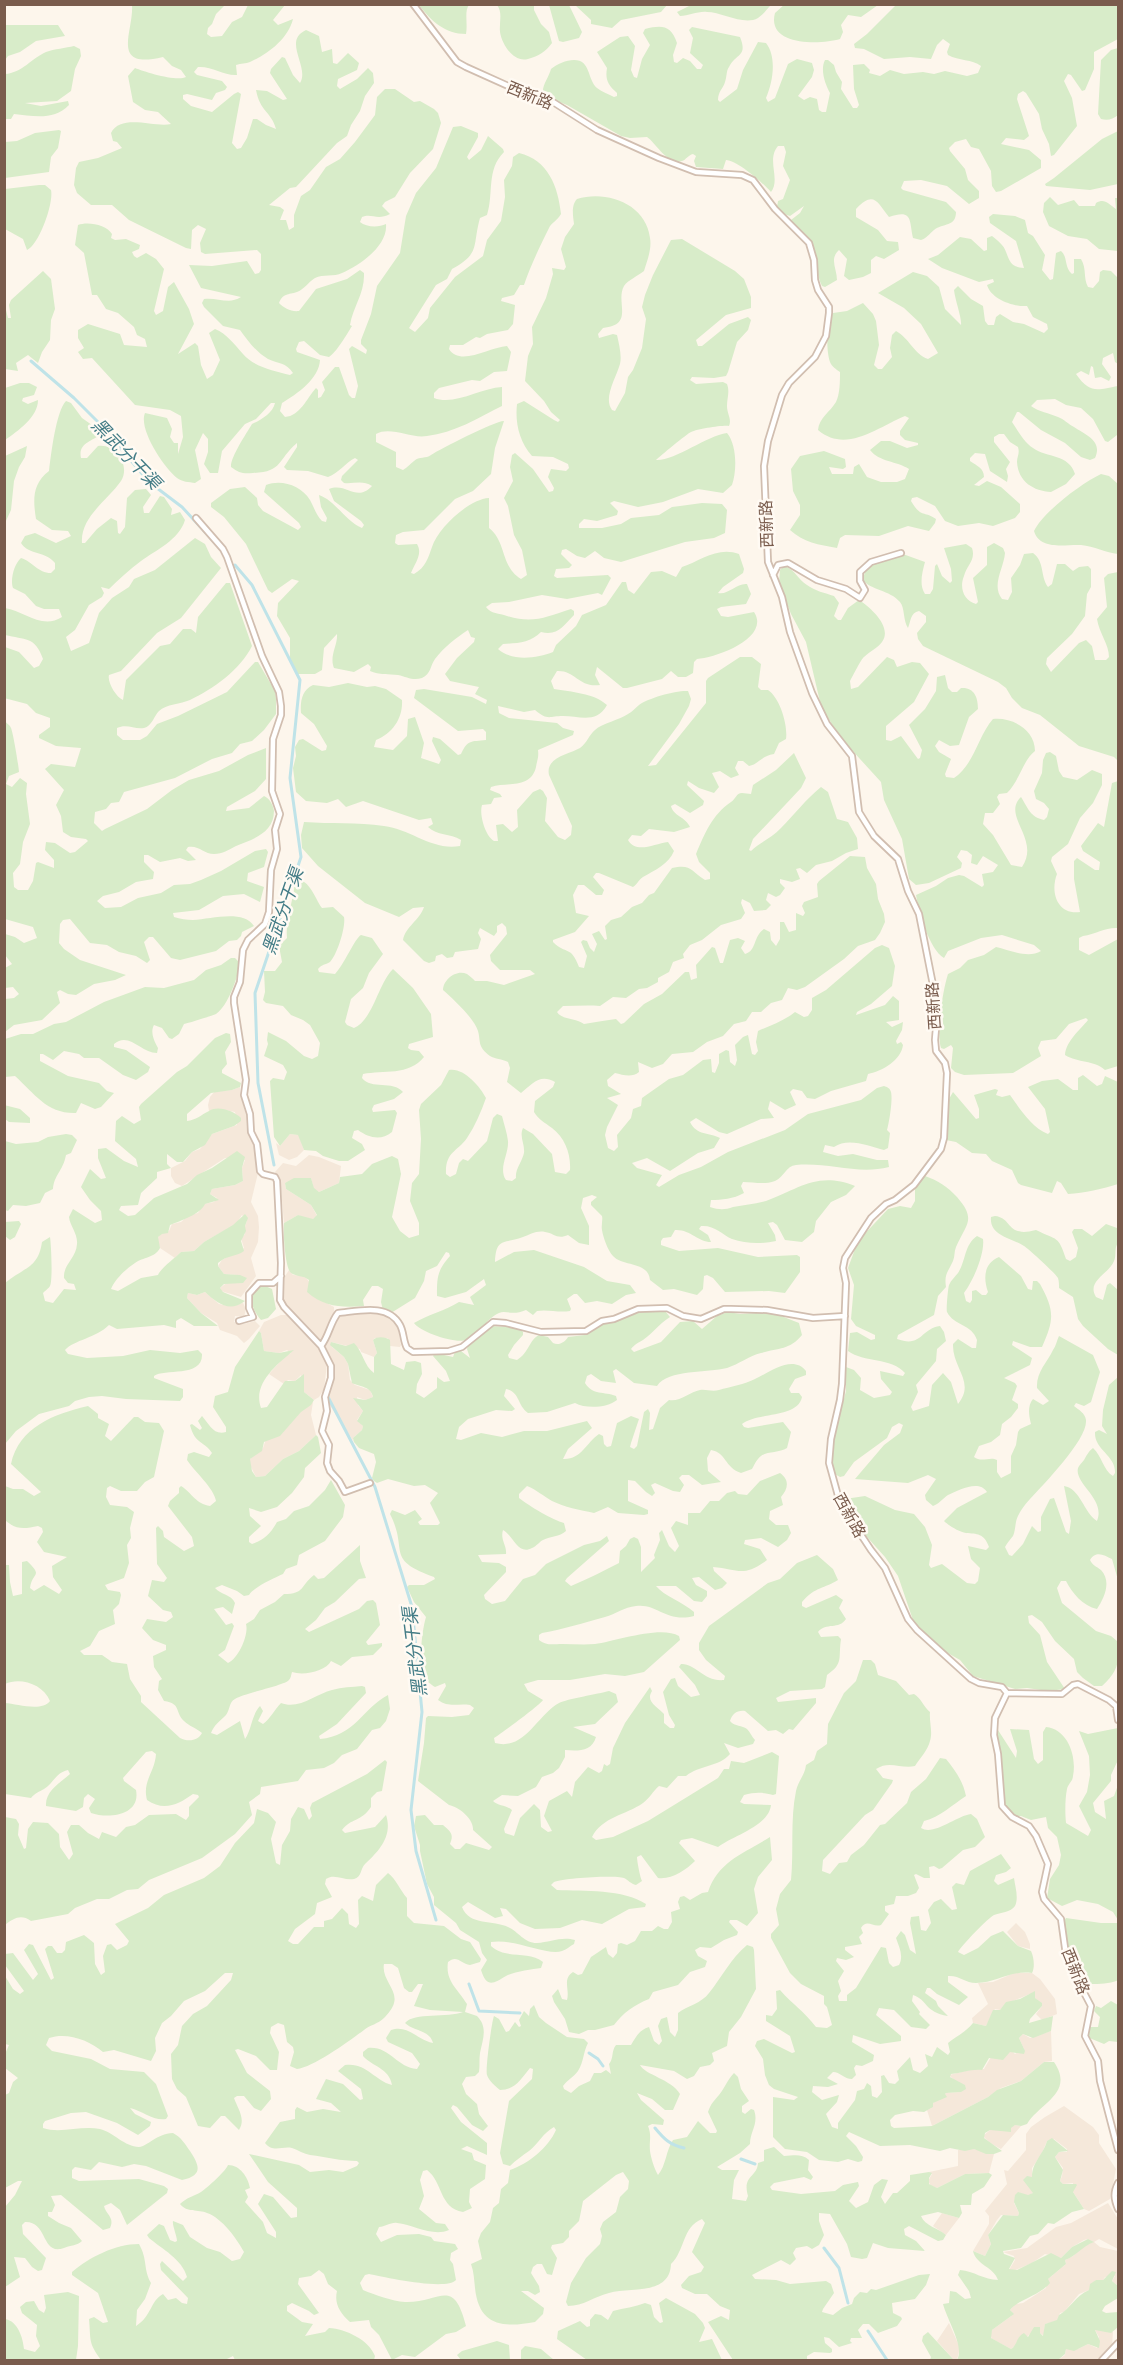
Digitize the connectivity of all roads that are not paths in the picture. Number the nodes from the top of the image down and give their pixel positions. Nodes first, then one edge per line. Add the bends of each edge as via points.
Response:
1 (413, 4) edge
2 (196, 518) dead end
3 (901, 553) dead end
4 (773, 576) junction
5 (281, 1276) junction
6 (273, 1283) junction
7 (280, 1289) junction
8 (845, 1316) junction
9 (239, 1321) dead end
10 (321, 1346) junction
11 (370, 1483) dead end
12 (1006, 1693) junction
13 (1119, 1720) edge
14 (1119, 2150) edge
15 (1119, 2183) edge
16 (1119, 2210) edge
17 (1119, 2343) edge
18 (1102, 2361) edge

1 - 4 street, 西新路 via 466,67 553,102 597,130 659,158 696,172 753,180 809,243 815,280 829,313 826,336 815,357 782,395 768,441 764,466 766,548
2 - 5 street via 227,557 281,700 281,715 273,739 272,790 280,813 275,830 269,912 265,924 243,950 240,982 234,997 246,1080 244,1095 260,1171 277,1181
3 - 4 street via 871,562 860,572 865,590 860,598 788,563 778,565
4 - 8 street, 西新路 via 812,693 827,724 852,756 859,812 874,836 898,859 919,914 934,990 936,1051 947,1073 941,1149 914,1185 871,1218 845,1258
5 - 6 street
5 - 7 street
6 - 7 street
6 - 9 street via 259,1283 249,1294 253,1317
7 - 10 street via 284,1307
8 - 10 street via 813,1318 767,1310 724,1309 701,1319 682,1316 668,1308 639,1309 602,1321 586,1331 541,1332 494,1322 462,1347 413,1352 407,1348 400,1324 393,1316 374,1309 338,1313
8 - 12 street, 西新路 via 840,1400 829,1463 840,1503 885,1568 917,1630 971,1679 1002,1687
10 - 11 street via 331,1366 322,1431 329,1445 330,1472 345,1492
12 - 13 street via 1062,1694 1078,1684 1116,1706
12 - 14 street, 西新路 via 995,1718 994,1735 1002,1806 1029,1826 1048,1864 1042,1892 1061,1919 1066,1955 1079,1974 1091,2006 1085,2036 1098,2061
15 - 16 street via 1114,2191
17 - 18 street

